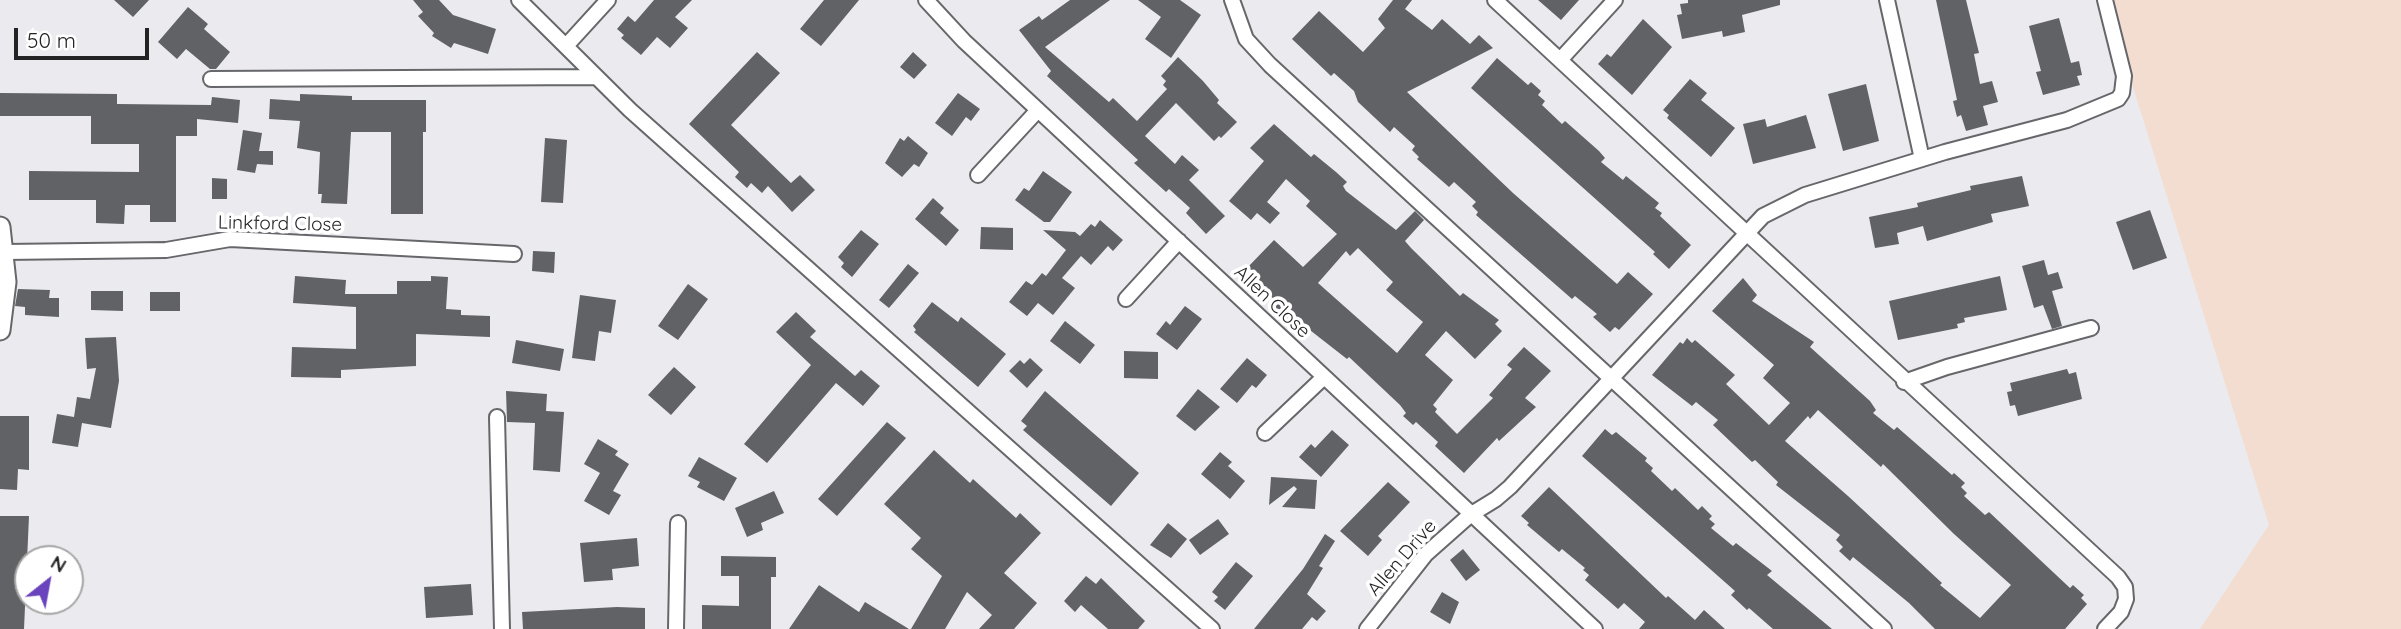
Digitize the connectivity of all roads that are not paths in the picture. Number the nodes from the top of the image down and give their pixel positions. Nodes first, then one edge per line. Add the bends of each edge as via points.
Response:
1 (519, 0) edge
2 (608, 0) edge
3 (926, 0) edge
4 (1232, 0) edge
5 (1496, 0) edge
6 (1615, 0) edge
7 (1887, 0) edge
8 (2105, 0) edge
9 (566, 46) junction
10 (1560, 60) junction
11 (595, 77) junction
12 (211, 79) dead end
13 (1038, 110) junction
14 (1922, 159) junction
15 (978, 175) dead end
16 (0, 227) edge
17 (1745, 232) junction
18 (1179, 241) junction
19 (4, 252) junction
20 (514, 254) dead end
21 (1126, 299) dead end
22 (2091, 328) dead end
23 (0, 330) edge
24 (1324, 377) junction
25 (1611, 378) junction
26 (1904, 382) junction
27 (497, 417) dead end
28 (1265, 433) dead end
29 (1470, 515) junction
30 (678, 523) dead end
31 (502, 629) edge
32 (676, 629) edge
33 (1212, 629) edge
34 (1367, 629) edge
35 (1595, 629) edge
36 (1884, 629) edge
37 (2105, 629) edge

1 - 9 street
2 - 9 street
3 - 13 street, Allen Close
4 - 25 street via 1246,39 1270,65
5 - 10 street
6 - 10 street
7 - 14 street
8 - 14 street, Allen Drive via 2124,76 2118,99 2067,120
9 - 11 street
10 - 17 street
11 - 12 street
11 - 33 street
13 - 15 street
13 - 18 street, Allen Close
14 - 17 street, Allen Drive via 1788,202
16 - 19 street
17 - 25 street, Allen Drive
17 - 26 street
18 - 21 street
18 - 24 street, Allen Close
19 - 20 street, Linkford Close via 166,250 230,239
19 - 23 street via 6,295
22 - 26 street
24 - 28 street
24 - 29 street, Allen Close
25 - 29 street, Allen Drive via 1510,486
25 - 36 street
26 - 37 street via 2118,577 2126,599
27 - 31 street
29 - 34 street, Allen Drive via 1426,554
29 - 35 street, Allen Close
30 - 32 street

